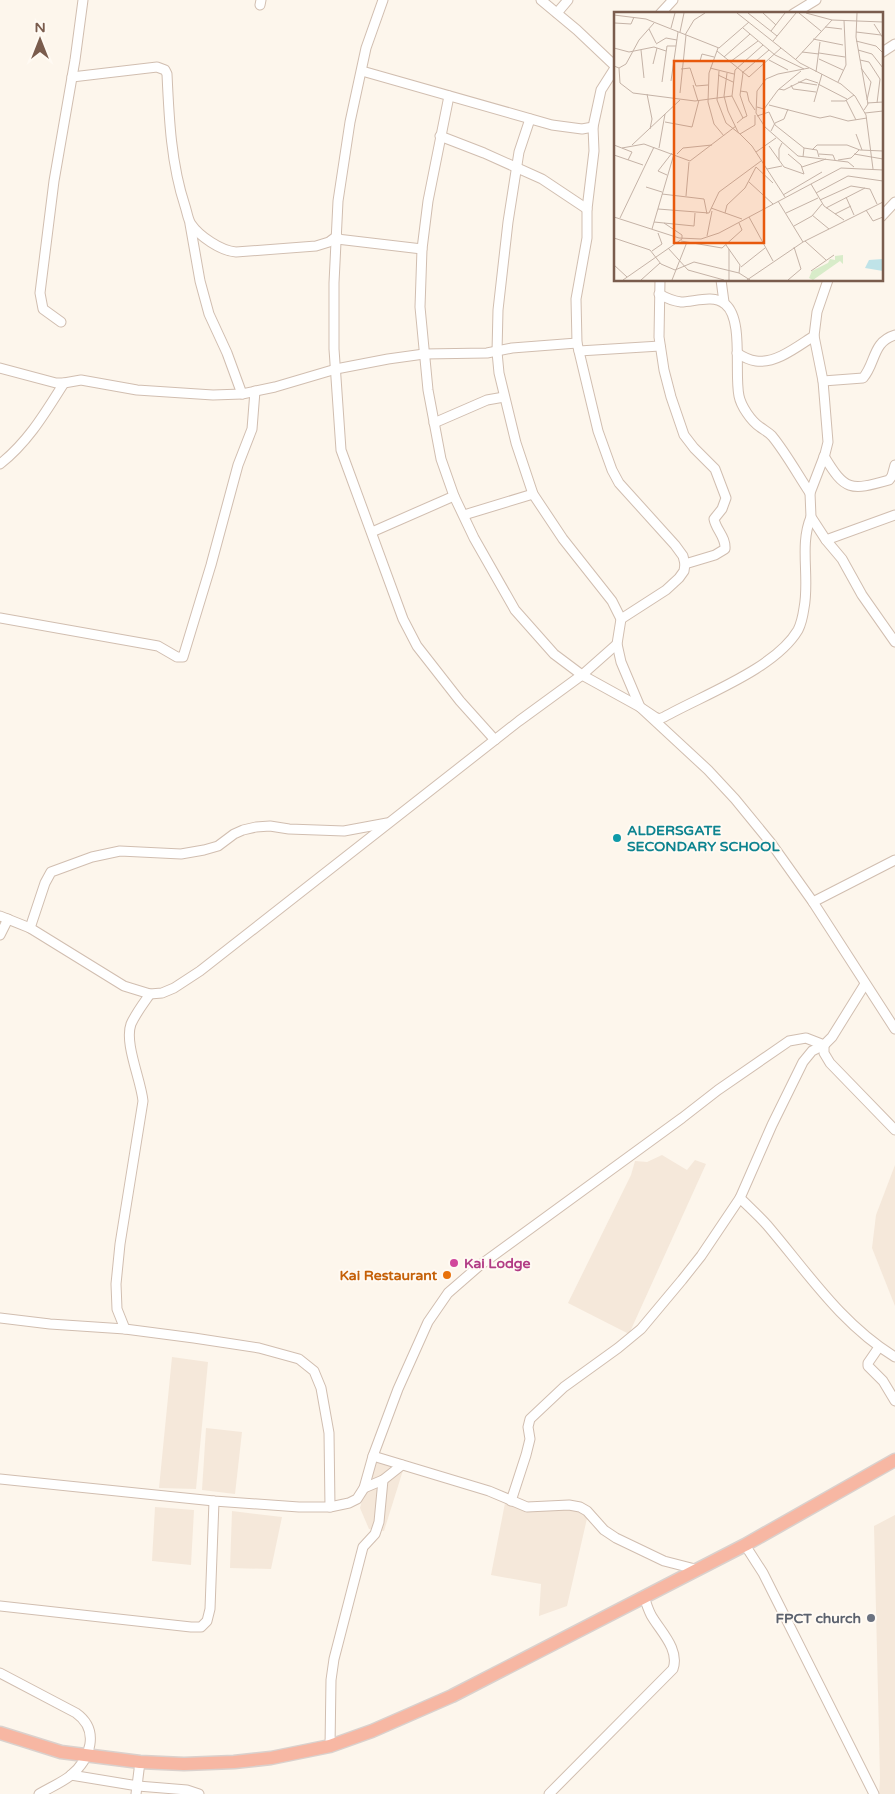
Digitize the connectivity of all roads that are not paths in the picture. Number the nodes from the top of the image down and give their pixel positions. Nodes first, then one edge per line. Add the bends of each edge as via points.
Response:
1 (83, 0) edge
2 (384, 0) edge
3 (541, 0) edge
4 (568, 0) edge
5 (673, 0) edge
6 (816, 0) edge
7 (662, 12) edge
8 (796, 12) edge
9 (557, 13) junction
10 (895, 44) edge
11 (882, 52) edge
12 (614, 66) edge
13 (614, 69) edge
14 (362, 71) junction
15 (72, 78) junction
16 (449, 96) junction
17 (530, 119) junction
18 (593, 127) junction
19 (440, 136) junction
20 (517, 168) junction
21 (895, 202) edge
22 (587, 209) junction
23 (882, 216) edge
24 (190, 224) junction
25 (337, 238) junction
26 (422, 249) junction
27 (660, 281) edge
28 (721, 281) edge
29 (828, 281) edge
30 (659, 294) junction
31 (724, 302) junction
32 (60, 322) dead end
33 (895, 335) edge
34 (814, 336) junction
35 (660, 346) junction
36 (578, 347) junction
37 (497, 352) junction
38 (424, 354) junction
39 (737, 354) junction
40 (0, 368) edge
41 (336, 369) junction
42 (823, 381) junction
43 (64, 383) junction
44 (255, 391) junction
45 (242, 394) junction
46 (504, 397) junction
47 (434, 423) junction
48 (824, 456) junction
49 (0, 464) edge
50 (895, 465) edge
51 (810, 493) junction
52 (534, 494) junction
53 (454, 496) junction
54 (464, 515) junction
55 (895, 515) edge
56 (811, 517) junction
57 (372, 532) junction
58 (826, 540) junction
59 (685, 564) junction
60 (0, 618) edge
61 (621, 619) junction
62 (895, 642) edge
63 (617, 644) junction
64 (582, 676) junction
65 (640, 707) junction
66 (495, 740) junction
67 (389, 822) junction
68 (895, 860) edge
69 (813, 902) junction
70 (4, 918) edge
71 (30, 928) junction
72 (0, 935) edge
73 (865, 984) junction
74 (150, 994) junction
75 (895, 1029) edge
76 (824, 1045) junction
77 (895, 1130) edge
78 (740, 1198) junction
79 (0, 1318) edge
80 (125, 1329) junction
81 (878, 1347) junction
82 (895, 1357) edge
83 (895, 1401) edge
84 (373, 1456) junction
85 (895, 1460) edge
86 (402, 1465) junction
87 (0, 1479) edge
88 (383, 1480) junction
89 (364, 1488) junction
90 (214, 1501) junction
91 (510, 1501) junction
92 (330, 1507) junction
93 (745, 1545) junction
94 (699, 1570) junction
95 (644, 1596) junction
96 (0, 1606) edge
97 (0, 1673) edge
98 (0, 1733) edge
99 (330, 1746) junction
100 (88, 1756) junction
101 (140, 1762) junction
102 (71, 1775) junction
103 (137, 1790) edge
104 (39, 1794) edge
105 (199, 1794) edge
106 (549, 1794) edge
107 (874, 1794) edge

1 - 15 street
2 - 14 street via 366,48
3 - 9 street
4 - 9 street
5 - 7 street
6 - 8 street
9 - 12 street
10 - 11 street
13 - 18 street via 601,90
14 - 16 street
14 - 25 street via 350,122 338,201
15 - 24 street via 157,67 165,70 168,74 179,190
15 - 32 street via 54,181 40,293 43,309
16 - 17 street
16 - 19 street
17 - 18 street via 571,128
17 - 20 street
18 - 22 street via 594,151
19 - 20 street
19 - 26 street
20 - 22 street
20 - 37 street via 498,310
21 - 23 street
22 - 36 street via 587,238 576,299
24 - 25 street via 230,251 316,246
24 - 45 street via 209,314
25 - 26 street
25 - 41 street via 334,292
26 - 38 street via 420,307
27 - 30 street
28 - 31 street
29 - 34 street via 817,312
30 - 31 street via 680,302 704,299
30 - 35 street
31 - 39 street via 735,324
33 - 42 street via 879,346 863,378
34 - 39 street via 766,360 755,361
34 - 42 street
35 - 36 street
35 - 59 street via 671,398 684,435 715,469 726,498 714,519 726,543 725,549 715,556
36 - 37 street via 512,348
36 - 59 street via 598,431 612,470 619,483 675,545
37 - 38 street
37 - 46 street
38 - 41 street
38 - 47 street
39 - 51 street via 736,378 740,400 754,422 772,436
40 - 43 street
41 - 44 street
41 - 57 street via 341,450
42 - 48 street via 828,430
43 - 45 street via 81,380 138,390
43 - 49 street via 32,432
44 - 45 street
44 - 60 street via 252,429 238,465 183,657 158,646
46 - 47 street via 487,400
46 - 52 street
47 - 53 street via 441,459
48 - 50 street via 842,482 854,487 889,480
48 - 51 street
51 - 56 street
52 - 54 street
52 - 61 street
53 - 54 street
53 - 57 street
54 - 64 street via 515,610 554,654
55 - 58 street
56 - 58 street
56 - 65 street via 807,533 804,607 798,630 782,648 748,675 660,719
57 - 66 street via 403,619 417,646
58 - 62 street via 842,559 862,595
59 - 61 street via 679,578 666,590
61 - 63 street
63 - 64 street
63 - 65 street
64 - 65 street
64 - 66 street
65 - 69 street via 735,799
66 - 67 street
67 - 71 street via 344,832 256,827 234,834 218,846 190,853 120,851 92,857 51,872
67 - 74 street via 200,971 174,988
68 - 69 street
69 - 73 street
70 - 71 street
70 - 72 street
71 - 74 street via 124,986
73 - 75 street
73 - 76 street
74 - 80 street via 130,1026 129,1039 143,1101 116,1284 117,1308
76 - 77 street via 824,1053 830,1063
76 - 78 street via 803,1062
76 - 84 street via 806,1038 789,1041 486,1261 448,1293 428,1322
78 - 81 street via 834,1307
78 - 91 street via 701,1256 641,1329 564,1387 530,1419 528,1449
79 - 80 street
80 - 92 street via 259,1348 299,1359 310,1367 321,1388 327,1420
81 - 82 street
81 - 83 street via 868,1366 883,1380
84 - 86 street
84 - 89 street
85 - 93 highway
86 - 88 street
86 - 91 street via 489,1491
87 - 90 street
88 - 89 street
88 - 99 street via 378,1522 374,1534 363,1547 334,1659
89 - 92 street via 357,1499
90 - 92 street
90 - 96 street via 210,1609 207,1622 201,1627
91 - 94 street via 531,1508 569,1505 580,1508 616,1538 664,1561
93 - 94 highway
93 - 107 street via 764,1573
94 - 95 highway
95 - 99 highway via 452,1696
95 - 106 street via 673,1649 673,1669
97 - 100 street via 83,1718 90,1733
98 - 100 highway via 51,1749
99 - 101 highway via 234,1762
100 - 101 highway
100 - 102 street
101 - 103 street
102 - 103 street
102 - 104 street
103 - 105 street via 187,1790

